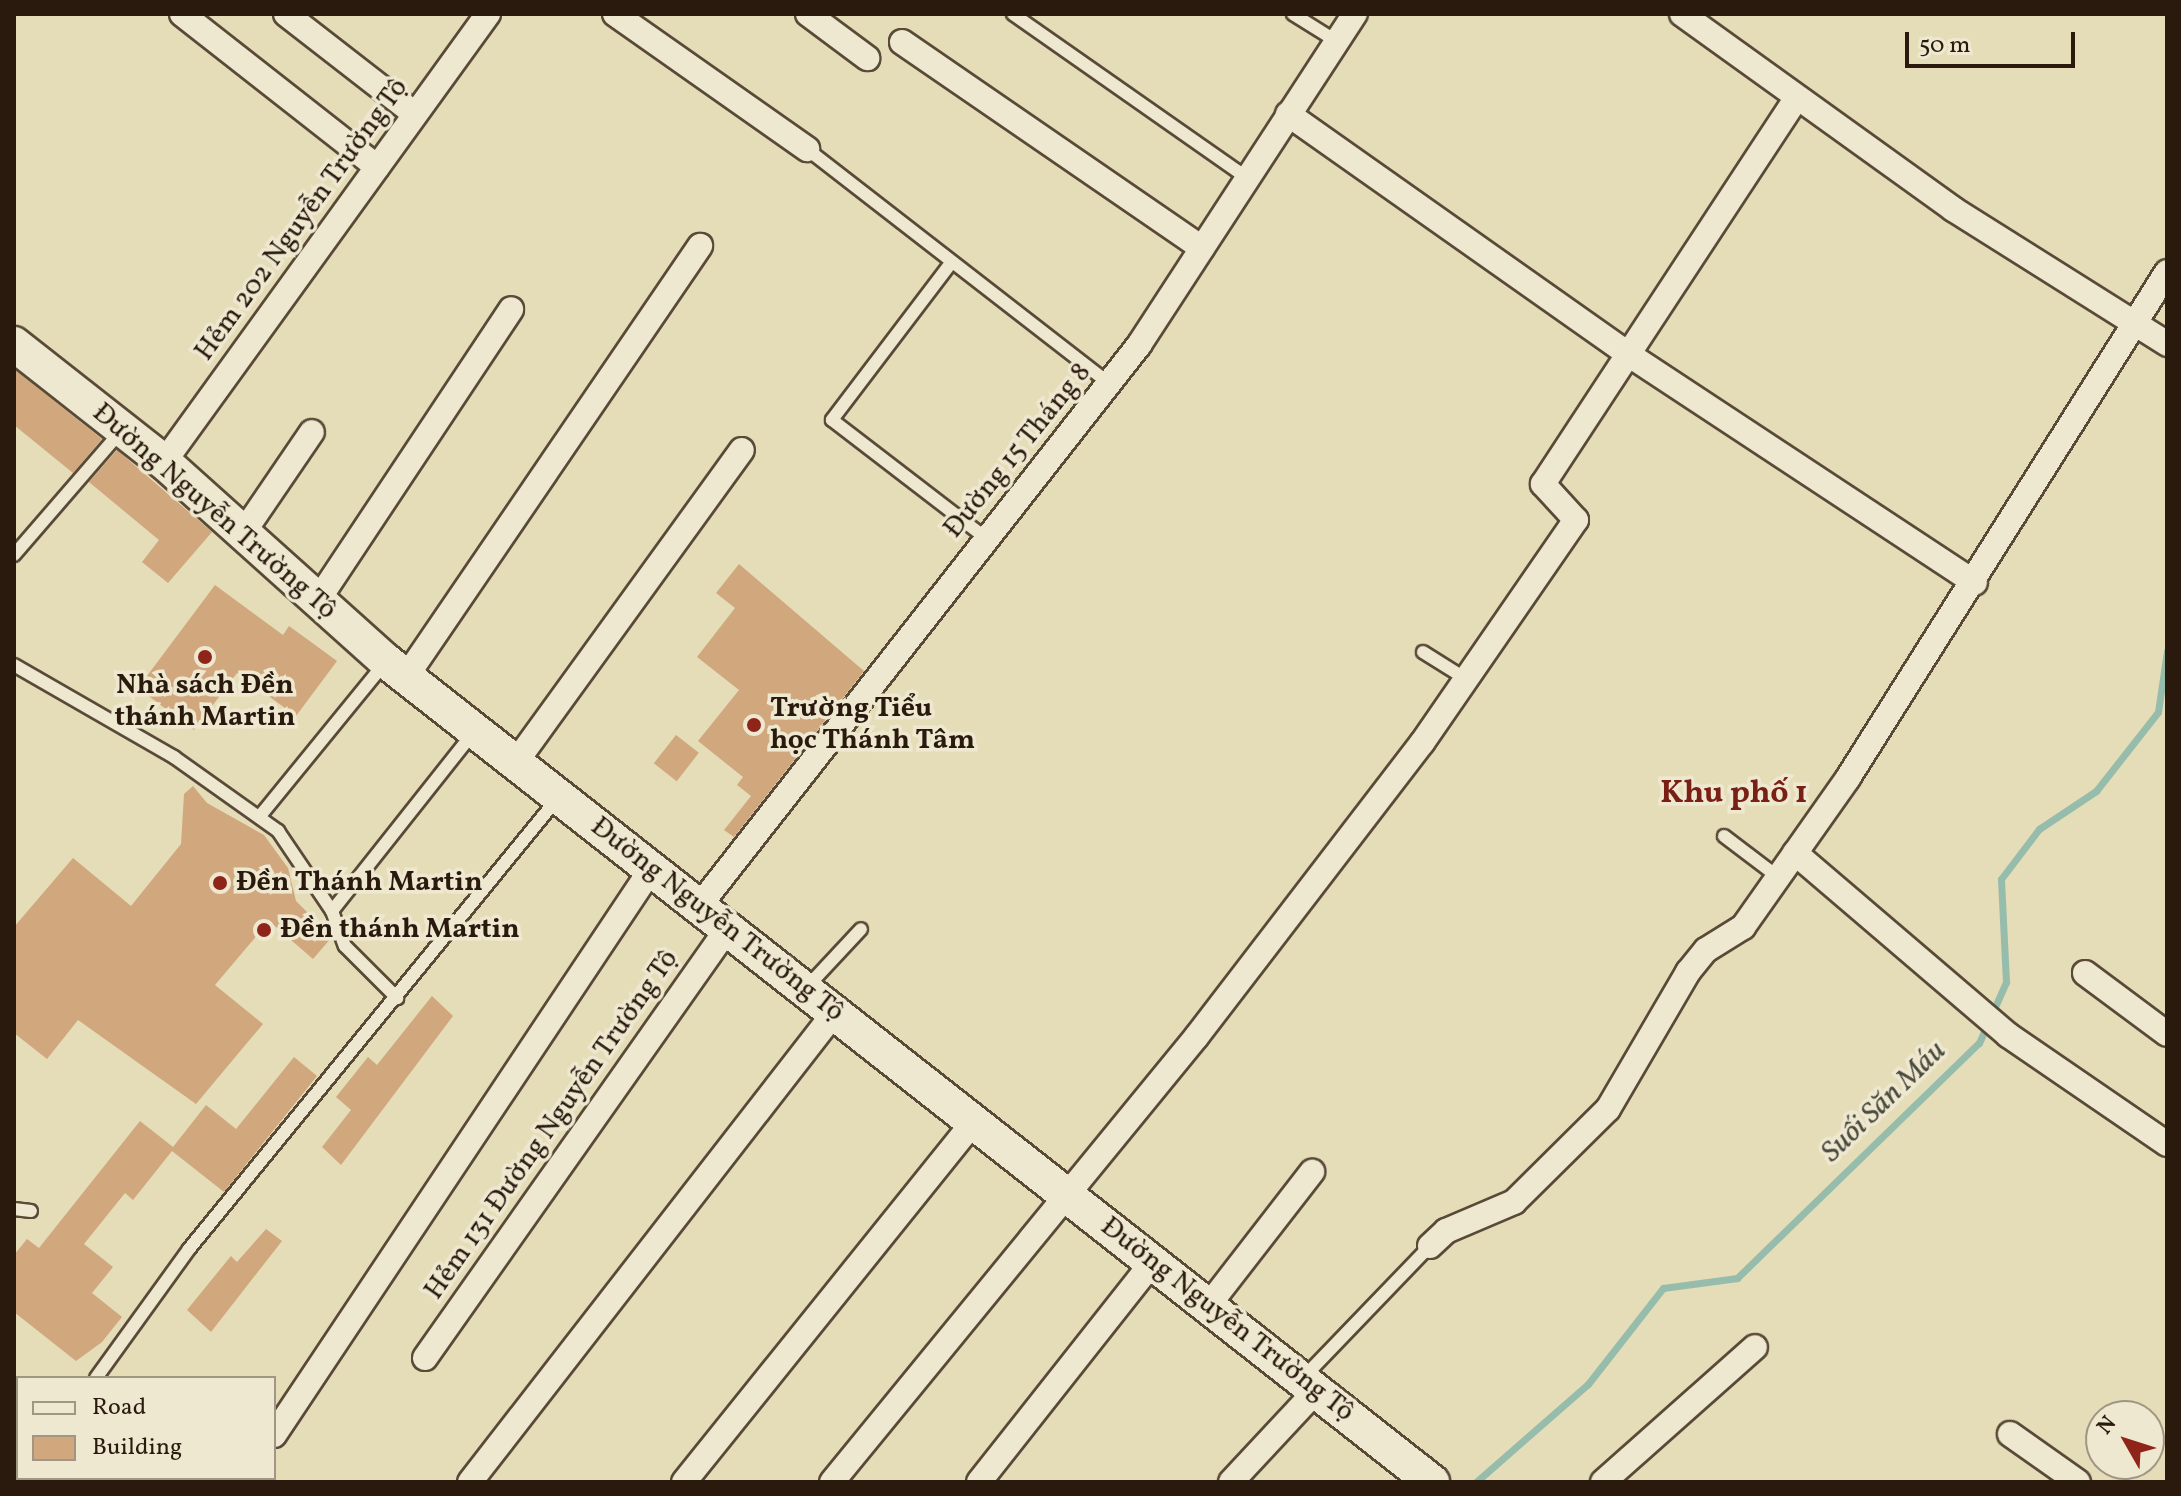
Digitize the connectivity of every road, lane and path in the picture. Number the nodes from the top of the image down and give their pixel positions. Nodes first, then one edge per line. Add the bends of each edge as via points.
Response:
1 (182, 14) edge
2 (286, 14) edge
3 (615, 14) edge
4 (808, 14) edge
5 (1013, 14) edge
6 (1293, 14) edge
7 (1355, 14) edge
8 (1682, 14) edge
9 (479, 17) edge
10 (1336, 41) junction
11 (902, 42) dead end
12 (867, 58) dead end
13 (1797, 98) junction
14 (415, 114) junction
15 (1288, 114) junction
16 (807, 149) joint
17 (377, 167) junction
18 (1247, 178) junction
19 (700, 246) dead end
20 (1202, 248) junction
21 (951, 263) junction
22 (2167, 272) edge
23 (511, 309) dead end
24 (2135, 329) junction
25 (14, 344) edge
26 (2167, 344) edge
27 (1625, 352) junction
28 (1110, 384) junction
29 (123, 430) junction
30 (312, 432) dead end
31 (742, 450) dead end
32 (164, 462) junction
33 (243, 533) junction
34 (986, 538) junction
35 (14, 555) edge
36 (1975, 583) junction
37 (318, 600) junction
38 (1423, 652) dead end
39 (14, 665) edge
40 (396, 669) junction
41 (1466, 679) junction
42 (475, 730) junction
43 (516, 762) junction
44 (560, 796) junction
45 (260, 816) junction
46 (1724, 836) dead end
47 (1795, 853) junction
48 (652, 868) junction
49 (1778, 877) junction
50 (700, 905) junction
51 (332, 911) junction
52 (728, 928) junction
53 (861, 929) dead end
54 (2085, 973) dead end
55 (805, 990) junction
56 (397, 998) junction
57 (835, 1012) junction
58 (2167, 1034) edge
59 (974, 1121) junction
60 (2167, 1144) edge
61 (1312, 1172) dead end
62 (1068, 1195) junction
63 (14, 1209) edge
64 (31, 1211) dead end
65 (1430, 1246) joint
66 (1153, 1262) junction
67 (1208, 1306) junction
68 (1755, 1347) dead end
69 (425, 1358) dead end
70 (97, 1376) edge
71 (1309, 1385) junction
72 (276, 1432) edge
73 (2010, 1434) dead end
74 (470, 1482) edge
75 (684, 1482) edge
76 (832, 1482) edge
77 (979, 1482) edge
78 (1231, 1482) edge
79 (1432, 1482) edge
80 (1603, 1482) edge
81 (2078, 1482) edge

1 - 17 street
2 - 14 street
3 - 16 street
4 - 12 street
5 - 18 lane
6 - 10 lane
7 - 10 street, Đường 15 Tháng 8
8 - 13 street
9 - 14 street, Hẻm 202 Nguyễn Trường Tộ
10 - 15 street, Đường 15 Tháng 8
11 - 20 street
13 - 24 street
13 - 27 street
14 - 17 street, Hẻm 202 Nguyễn Trường Tộ
15 - 18 street, Đường 15 Tháng 8
15 - 27 street
16 - 21 lane
17 - 32 street, Hẻm 202 Nguyễn Trường Tộ
18 - 20 street, Đường 15 Tháng 8
19 - 40 street
20 - 28 street, Đường 15 Tháng 8
21 - 28 lane
21 - 34 lane via 832,420
22 - 24 street
23 - 37 street
24 - 26 street
24 - 36 street
25 - 29 main road, Đường Nguyễn Trường Tộ
27 - 36 street
27 - 41 street via 1543,484 1576,520
28 - 34 street, Đường 15 Tháng 8
29 - 32 main road, Đường Nguyễn Trường Tộ
29 - 35 lane
30 - 33 street
31 - 43 street
32 - 33 main road, Đường Nguyễn Trường Tộ
33 - 37 main road, Đường Nguyễn Trường Tộ
34 - 50 street, Đường 15 Tháng 8
36 - 47 street
37 - 40 main road, Đường Nguyễn Trường Tộ
38 - 41 lane
39 - 45 lane via 174,757
40 - 42 main road, Đường Nguyễn Trường Tộ
40 - 45 lane
41 - 62 street
42 - 43 main road, Đường Nguyễn Trường Tộ
42 - 51 lane
43 - 44 main road, Đường Nguyễn Trường Tộ
44 - 48 main road, Đường Nguyễn Trường Tộ
44 - 56 lane
45 - 51 lane via 298,853
46 - 49 lane
47 - 49 street
47 - 60 street via 2008,1035
48 - 50 main road, Đường Nguyễn Trường Tộ
48 - 72 street
49 - 65 street via 1743,927 1706,950 1688,972 1638,1064 1582,1141 1514,1202 1446,1231
50 - 52 main road, Đường Nguyễn Trường Tộ
51 - 56 lane via 359,965
52 - 55 main road, Đường Nguyễn Trường Tộ
52 - 69 street, Hẻm 131 Đường Nguyễn Trường Tộ
53 - 55 lane
54 - 58 street
55 - 57 main road, Đường Nguyễn Trường Tộ
56 - 70 lane via 189,1249
57 - 59 main road, Đường Nguyễn Trường Tộ
57 - 74 street
59 - 62 main road, Đường Nguyễn Trường Tộ
59 - 75 street
61 - 67 street
62 - 66 main road, Đường Nguyễn Trường Tộ
62 - 76 street
63 - 64 lane
65 - 71 lane
66 - 67 main road, Đường Nguyễn Trường Tộ
66 - 77 street
67 - 71 main road, Đường Nguyễn Trường Tộ
68 - 80 street
71 - 78 street
71 - 79 main road, Đường Nguyễn Trường Tộ
73 - 81 street

